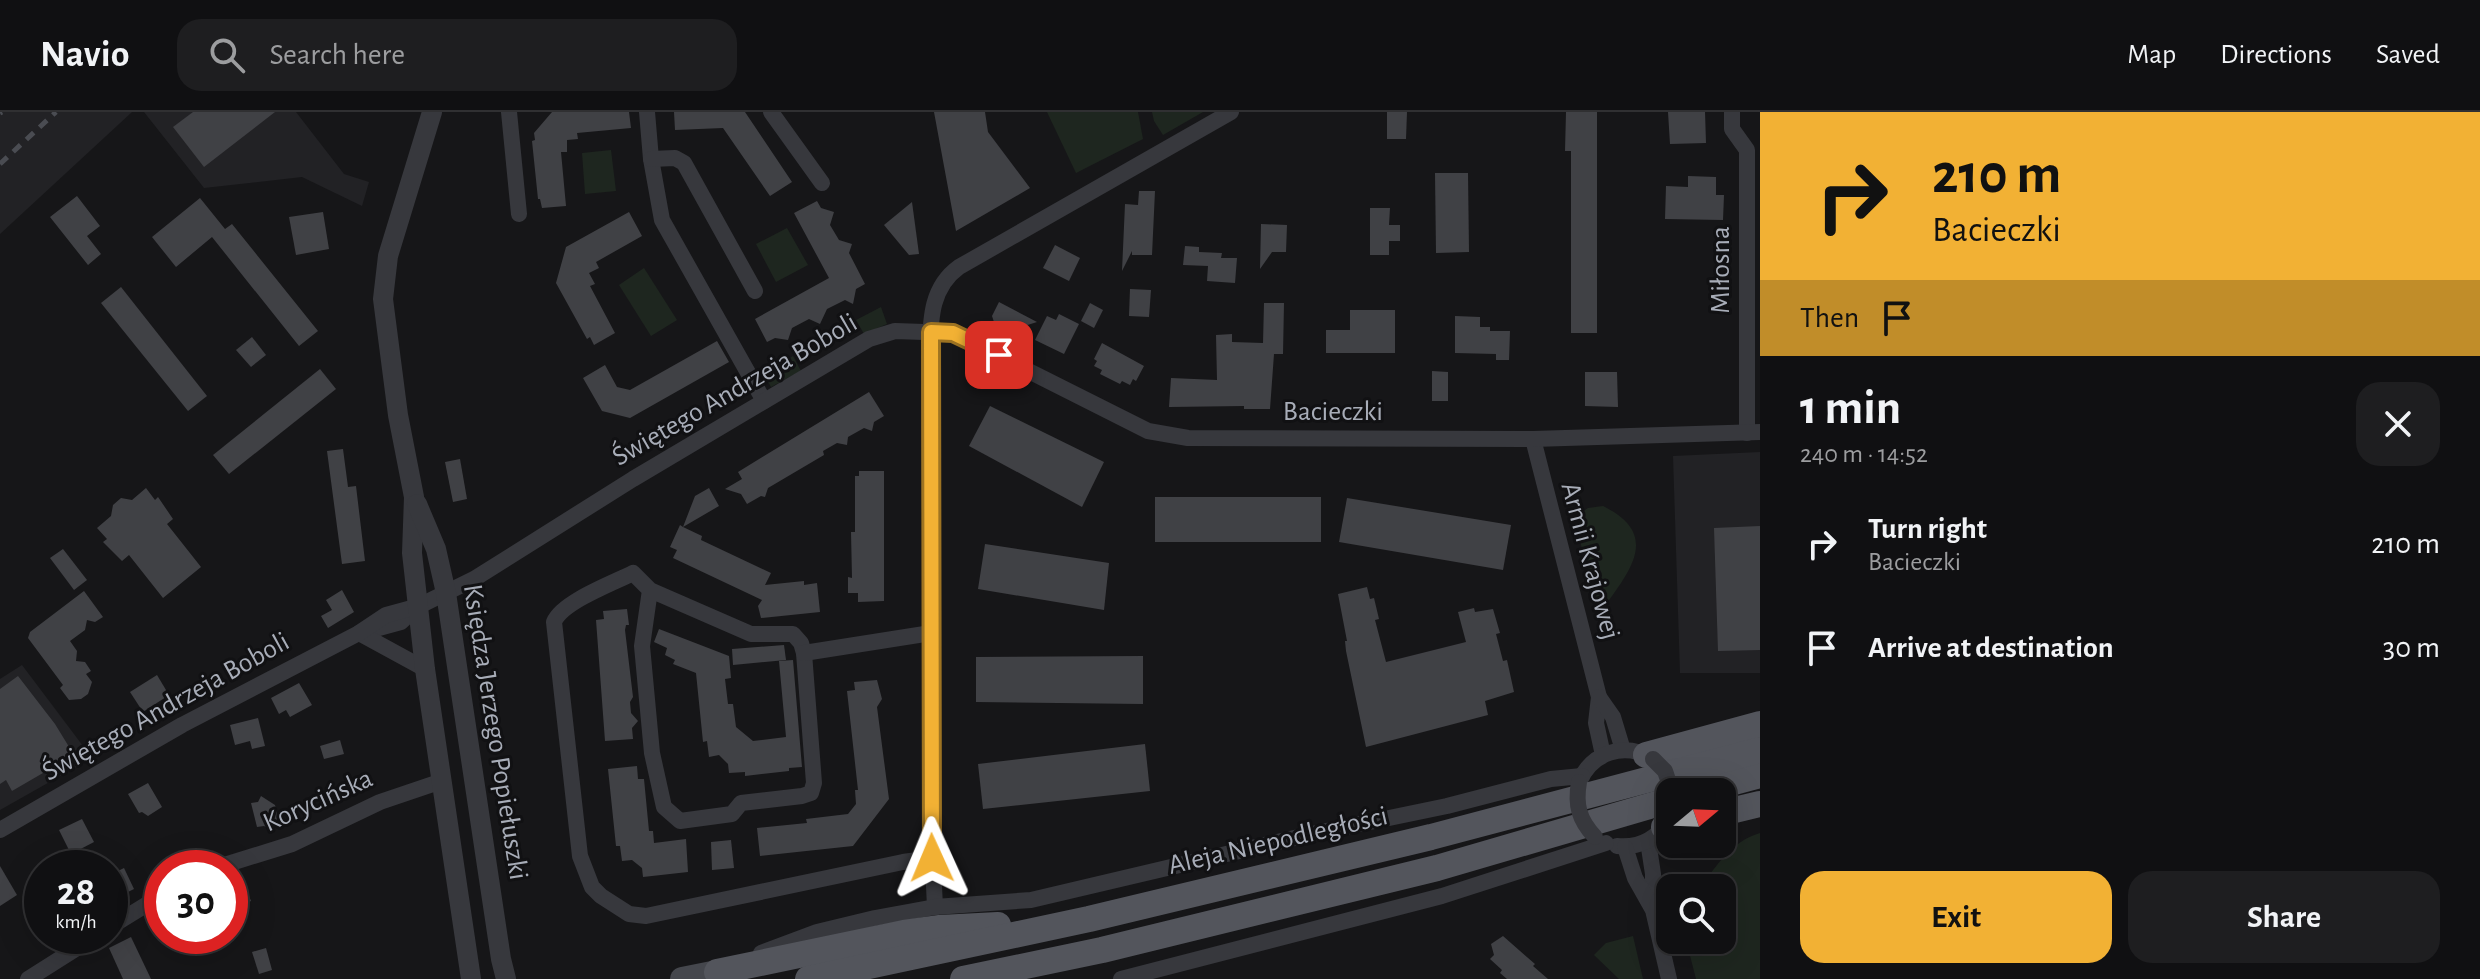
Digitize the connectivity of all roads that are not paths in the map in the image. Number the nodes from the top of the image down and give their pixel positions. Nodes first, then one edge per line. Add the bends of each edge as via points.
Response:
1 (432, 112) edge
2 (509, 112) edge
3 (647, 112) edge
4 (771, 112) edge
5 (1231, 112) edge
6 (1732, 112) edge
7 (651, 159) junction
8 (822, 183) dead end
9 (519, 214) dead end
10 (755, 291) dead end
11 (931, 332) junction
12 (764, 401) junction
13 (1754, 432) edge
14 (1533, 439) junction
15 (414, 497) junction
16 (650, 590) junction
17 (446, 593) junction
18 (419, 606) junction
19 (359, 633) junction
20 (931, 633) junction
21 (804, 653) junction
22 (425, 669) junction
23 (1599, 697) junction
24 (1760, 724) edge
25 (1760, 750) edge
26 (1641, 754) junction
27 (1603, 755) junction
28 (1760, 775) edge
29 (1667, 778) edge
30 (1581, 779) junction
31 (442, 781) junction
32 (1736, 781) edge
33 (1656, 804) edge
34 (1760, 804) edge
35 (1736, 810) edge
36 (0, 830) edge
37 (1656, 830) edge
38 (1601, 840) junction
39 (1625, 847) junction
40 (248, 858) edge
41 (932, 858) junction
42 (1657, 858) edge
43 (935, 907) junction
44 (1653, 910) junction
45 (1089, 919) junction
46 (1102, 950) junction
47 (68, 954) edge
48 (717, 972) junction
49 (28, 979) edge
50 (471, 979) edge
51 (506, 979) edge
52 (682, 979) edge
53 (808, 979) edge
54 (963, 979) edge
55 (1027, 979) edge
56 (1121, 979) edge
57 (1669, 979) edge

1 - 15 street, Księdza Jerzego Popiełuszki via 388,256 383,299
2 - 9 street
3 - 7 street
4 - 8 street
5 - 11 street via 951,272 938,288
6 - 13 street, Miłosna via 1732,129 1747,150
7 - 10 street via 684,163
7 - 12 street via 662,220
11 - 12 street, Świętego Andrzeja Boboli via 895,331 869,339
11 - 14 street, Bacieczki via 953,333 974,342 1148,431 1166,435
11 - 20 street
12 - 17 street, Świętego Andrzeja Boboli
13 - 14 street, Bacieczki
14 - 23 street, Armii Krajowej
15 - 17 street, Księdza Jerzego Popiełuszki via 436,549
15 - 18 street, Księdza Jerzego Popiełuszki via 412,553
16 - 21 street via 751,634 793,634
16 - 21 street via 642,646 652,753 664,807 680,821 732,814 741,803 811,793
16 - 41 street via 633,573 569,606 554,622 580,856 601,896 629,914 646,916
17 - 18 street, Świętego Andrzeja Boboli
17 - 51 street, Księdza Jerzego Popiełuszki
18 - 19 street, Świętego Andrzeja Boboli via 401,622
18 - 22 street, Księdza Jerzego Popiełuszki
19 - 22 street
19 - 36 street, Świętego Andrzeja Boboli via 182,725
20 - 21 street
20 - 41 street
22 - 31 street, Księdza Jerzego Popiełuszki
23 - 26 street, Armii Krajowej
23 - 27 street, Armii Krajowej via 1596,723
24 - 26 main road
25 - 45 main road, Aleja Niepodległości via 1431,837
26 - 27 street
26 - 29 street, Armii Krajowej, bridge
27 - 30 street
28 - 32 main road
30 - 38 street, bridge via 1579,812
30 - 43 street via 1551,779 1031,900
31 - 40 street, Korycińska
31 - 50 street, Księdza Jerzego Popiełuszki
33 - 46 main road via 1437,868
34 - 35 main road
37 - 39 street
38 - 39 street
38 - 56 street via 1442,896
39 - 44 street
41 - 43 street
42 - 44 street
43 - 48 street via 817,932
44 - 57 street
45 - 48 main road via 940,928
45 - 53 main road, Aleja Niepodległości
46 - 54 main road
46 - 55 main road
47 - 49 street
48 - 52 main road

